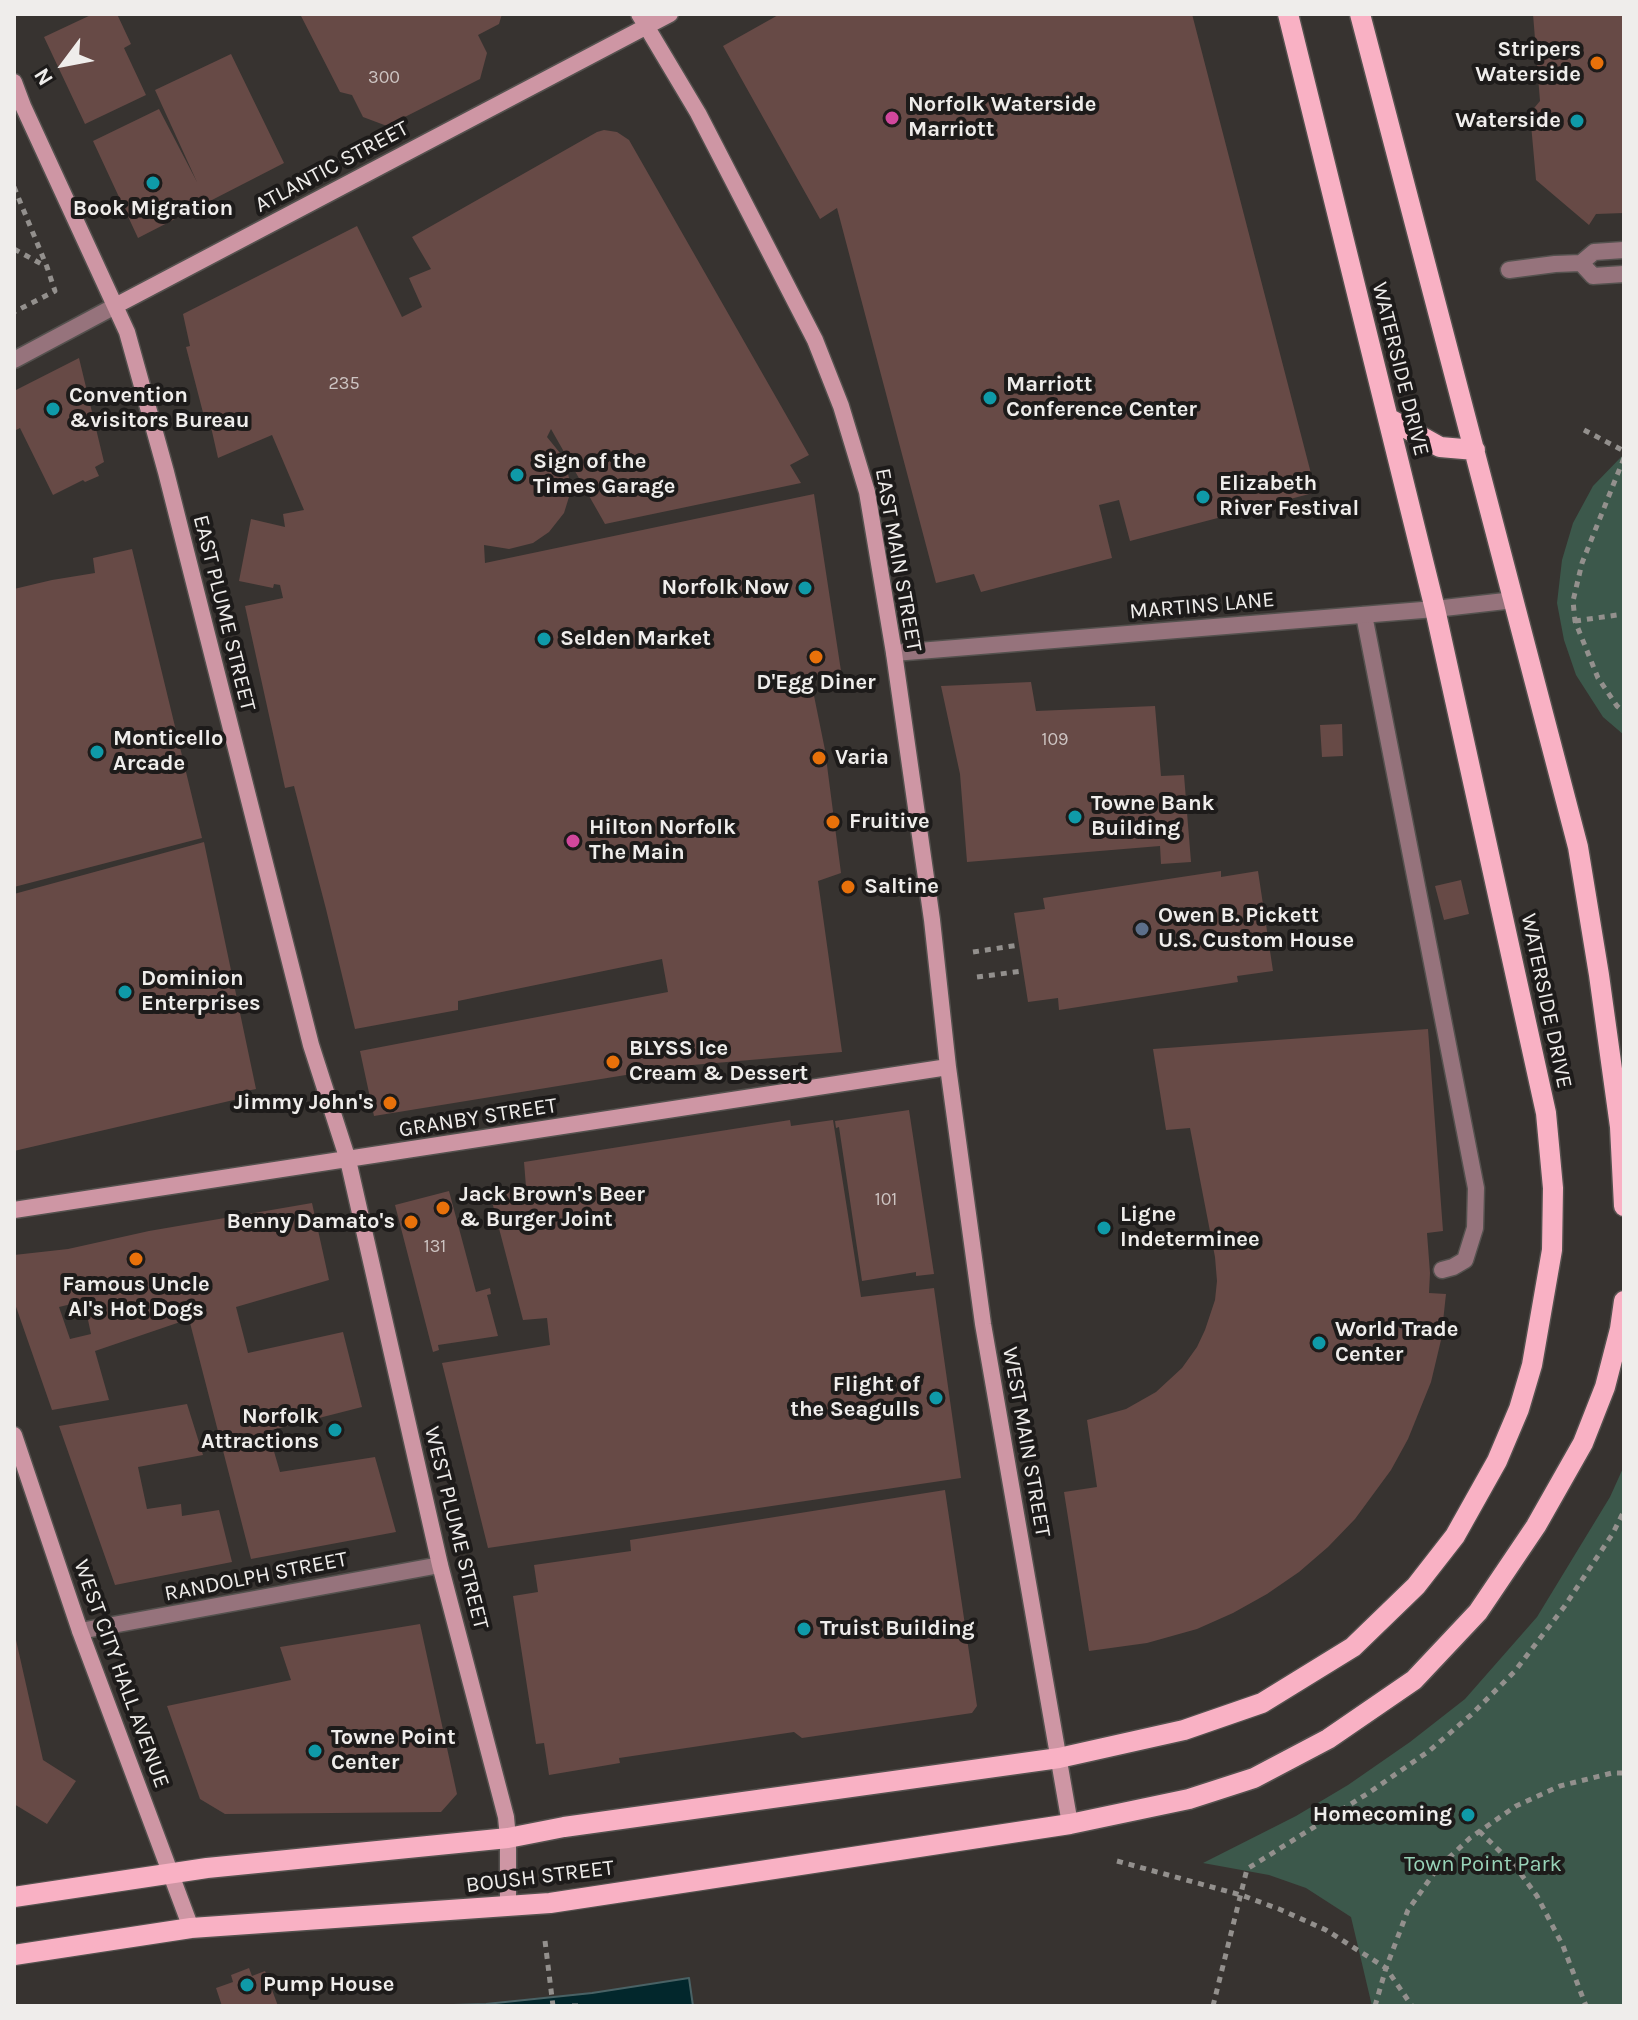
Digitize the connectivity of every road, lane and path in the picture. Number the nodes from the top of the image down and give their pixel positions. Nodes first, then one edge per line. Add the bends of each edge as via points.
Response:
1 (670, 14) edge
2 (1288, 14) edge
3 (1360, 14) edge
4 (643, 21) edge
5 (15, 86) edge
6 (14, 187) edge
7 (14, 249) edge
8 (1624, 250) edge
9 (1581, 263) junction
10 (47, 267) junction
11 (1509, 270) dead end
12 (1624, 274) edge
13 (117, 305) junction
14 (14, 312) edge
15 (14, 360) edge
16 (1388, 418) junction
17 (1584, 430) dead end
18 (1475, 450) junction
19 (1624, 451) edge
20 (1624, 458) edge
21 (1514, 600) junction
22 (1435, 609) junction
23 (1624, 614) edge
24 (1364, 615) junction
25 (1575, 621) junction
26 (894, 653) junction
27 (1624, 712) edge
28 (1019, 945) dead end
29 (973, 952) dead end
30 (1023, 971) dead end
31 (977, 977) dead end
32 (948, 1067) junction
33 (348, 1160) junction
34 (1624, 1206) edge
35 (14, 1210) edge
36 (1442, 1270) dead end
37 (1624, 1301) edge
38 (14, 1435) edge
39 (19, 1466) edge
40 (1624, 1511) edge
41 (440, 1565) junction
42 (80, 1631) junction
43 (1059, 1758) junction
44 (1624, 1773) edge
45 (1070, 1824) junction
46 (1479, 1831) junction
47 (508, 1838) junction
48 (1117, 1861) dead end
49 (170, 1873) junction
50 (1241, 1895) junction
51 (14, 1897) edge
52 (508, 1907) junction
53 (191, 1928) junction
54 (545, 1941) dead end
55 (14, 1955) edge
56 (1386, 1968) junction
57 (553, 2006) edge
58 (572, 2006) edge
59 (579, 2006) edge
60 (1213, 2006) edge
61 (1375, 2006) edge
62 (1412, 2006) edge
63 (1586, 2006) edge

1 - 4 street, ATLANTIC STREET
2 - 16 main road, WATERSIDE DRIVE
3 - 18 main road
4 - 13 street, ATLANTIC STREET
4 - 26 street, EAST MAIN STREET via 698,113 807,326 841,406 867,492
5 - 13 street, EAST PLUME STREET
6 - 10 path
7 - 10 path
8 - 9 street via 1594,252
9 - 11 street
9 - 12 street via 1593,276
10 - 14 path via 55,291
13 - 15 street, ATLANTIC STREET
13 - 33 street, EAST PLUME STREET via 166,472 311,1045
16 - 18 main road via 1440,447
16 - 22 main road, WATERSIDE DRIVE
17 - 19 path
18 - 21 main road
20 - 25 path via 1582,563 1573,601
21 - 22 street, MARTINS LANE
21 - 34 main road via 1578,847 1620,1127
22 - 24 street, MARTINS LANE
22 - 43 main road, WATERSIDE DRIVE via 1548,1128 1552,1250 1519,1409 1455,1536 1416,1586 1353,1647 1262,1703 1184,1730
23 - 25 path
24 - 26 street, MARTINS LANE
24 - 36 street via 1476,1188 1475,1228 1465,1260
25 - 27 path via 1598,678
26 - 32 street, EAST MAIN STREET
28 - 29 path
30 - 31 path
32 - 33 street, GRANBY STREET
32 - 43 street, WEST MAIN STREET via 983,1324
33 - 35 street, GRANBY STREET
33 - 41 street, WEST PLUME STREET
37 - 45 main road via 1605,1387 1583,1443 1478,1612 1414,1680 1328,1739 1254,1778 1189,1799
38 - 39 street, WEST CITY HALL AVENUE
39 - 42 street, WEST CITY HALL AVENUE
40 - 50 path via 1564,1607 1515,1671 1429,1751 1247,1869
41 - 42 street, RANDOLPH STREET
41 - 47 street, WEST PLUME STREET
42 - 49 street, WEST CITY HALL AVENUE
43 - 45 street, WEST MAIN STREET
43 - 47 main road, BOUSH STREET
44 - 46 path via 1560,1786
45 - 52 main road, BOUSH STREET
46 - 56 path via 1437,1869 1408,1910
46 - 63 path via 1537,1896
47 - 49 main road, BOUSH STREET
47 - 52 street, WEST PLUME STREET
48 - 50 path
49 - 51 main road, BOUSH STREET
49 - 53 street, WEST CITY HALL AVENUE
50 - 56 path via 1326,1930
50 - 60 path
52 - 53 main road, BOUSH STREET
53 - 55 main road, BOUSH STREET
54 - 57 path
56 - 61 path
56 - 62 path
58 - 59 path

